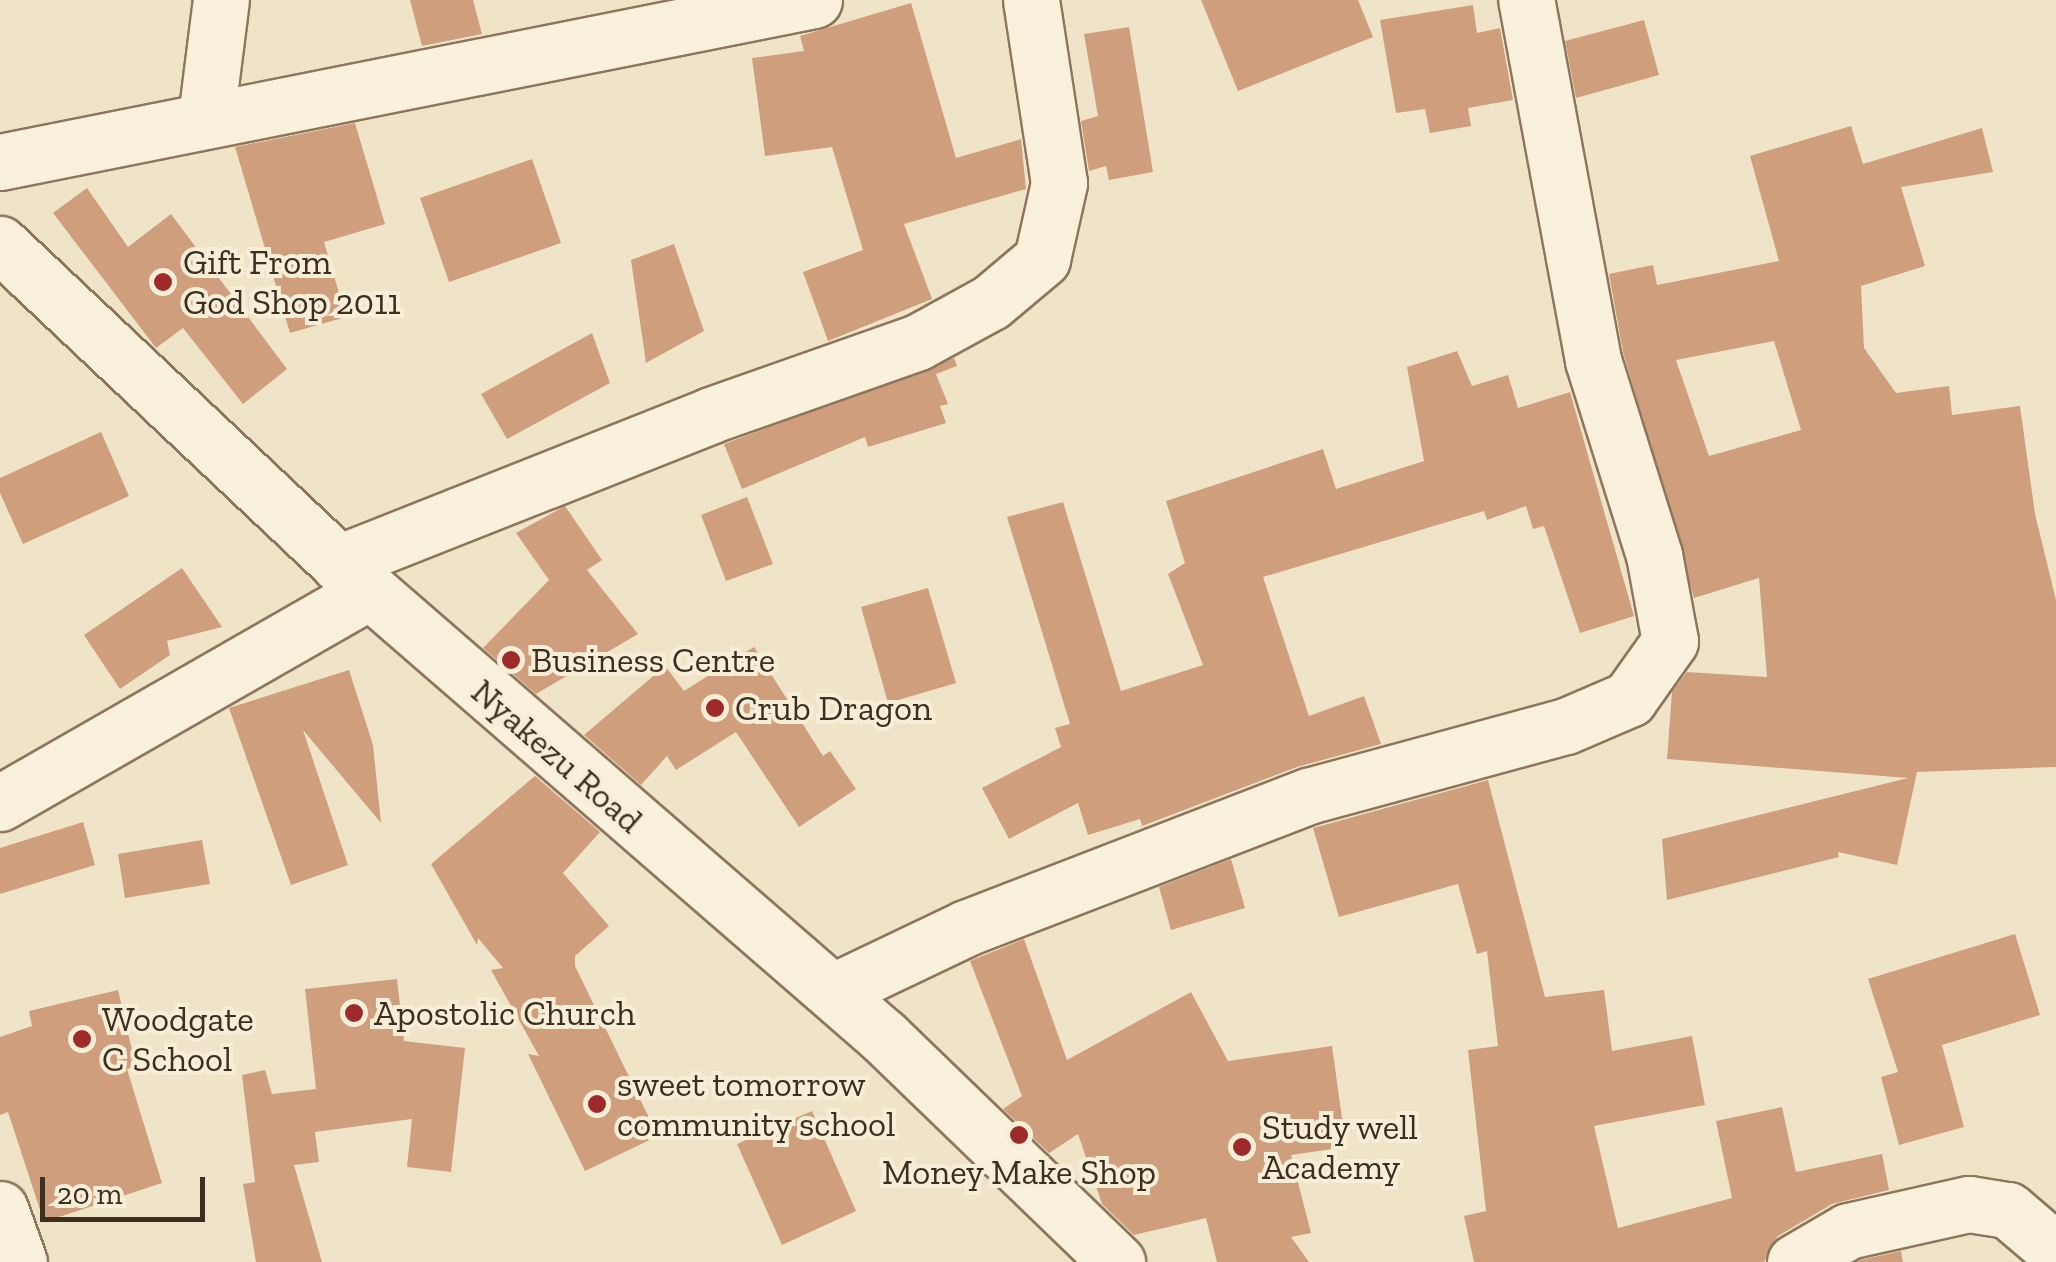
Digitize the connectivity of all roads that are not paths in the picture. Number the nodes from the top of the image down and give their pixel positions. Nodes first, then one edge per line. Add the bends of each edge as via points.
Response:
1 (221, 0) edge
2 (814, 0) edge
3 (1031, 0) edge
4 (1526, 0) edge
5 (206, 118) junction
6 (0, 162) edge
7 (0, 244) edge
8 (354, 577) junction
9 (0, 803) edge
10 (834, 991) junction
11 (0, 1208) edge
12 (2056, 1251) edge
13 (20, 1262) edge
14 (1118, 1262) edge
15 (1794, 1262) edge

1 - 5 street
2 - 5 street
3 - 8 street via 1059,183 1042,259 991,302 918,342 693,422
4 - 10 street via 1584,322 1654,554 1670,641 1629,699 1582,719 1308,796 966,928
5 - 6 street
7 - 8 street, Nyakezu Road
8 - 9 street
8 - 10 street, Nyakezu Road
10 - 14 street, Nyakezu Road
11 - 13 street
12 - 15 street via 2008,1210 1969,1204 1848,1231

